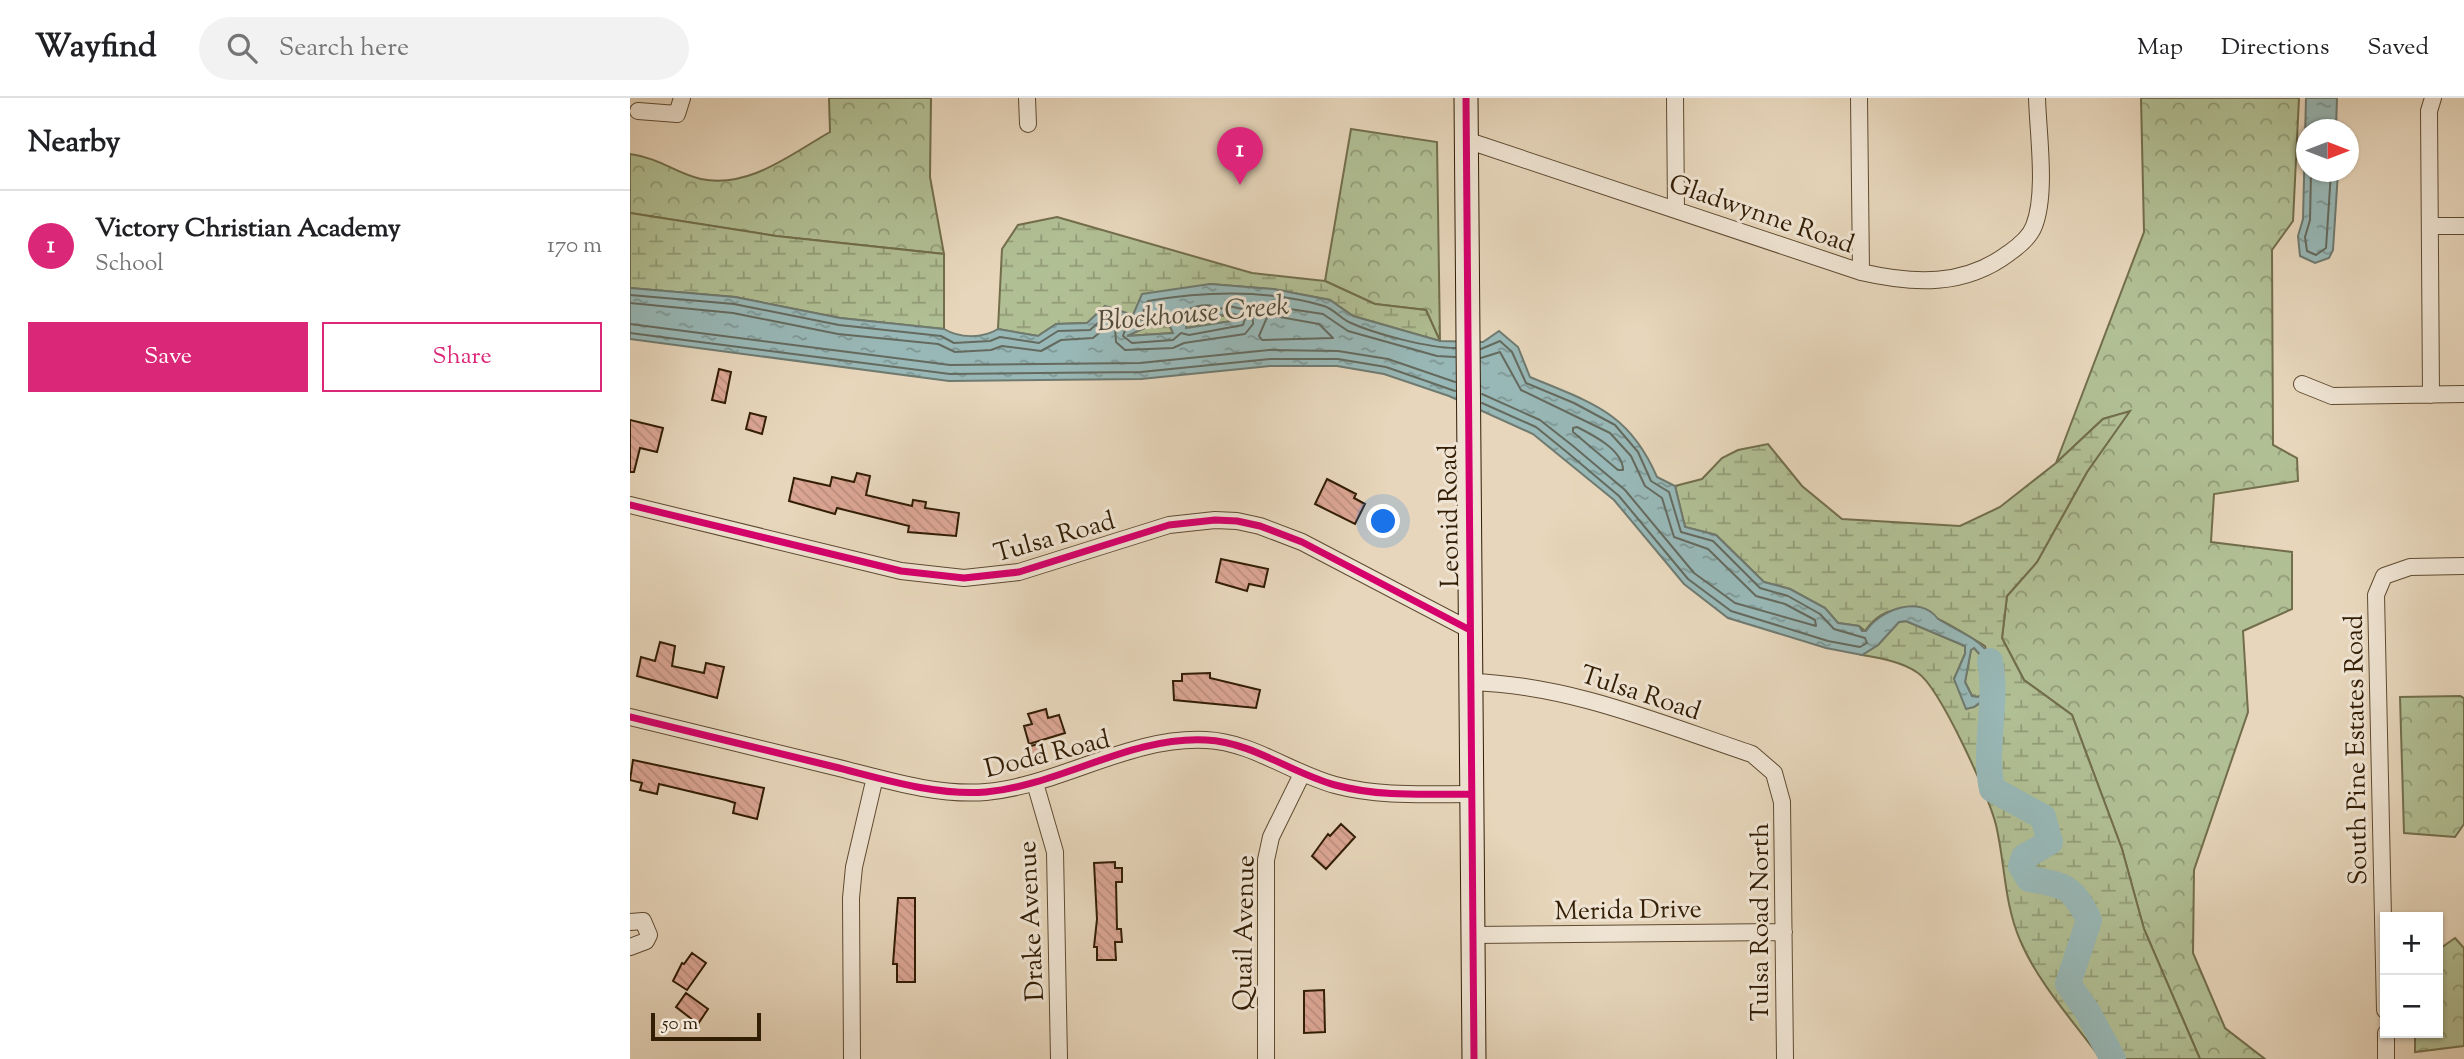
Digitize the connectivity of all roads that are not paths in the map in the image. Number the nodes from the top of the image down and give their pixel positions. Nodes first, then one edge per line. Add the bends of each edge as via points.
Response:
1 (682, 98) edge
2 (1027, 98) edge
3 (1466, 98) edge
4 (1675, 98) edge
5 (1859, 98) edge
6 (2037, 98) edge
7 (2433, 98) edge
8 (638, 111) dead end
9 (1028, 124) dead end
10 (1466, 140) junction
11 (1676, 209) junction
12 (2430, 226) junction
13 (2464, 226) edge
14 (1861, 272) junction
15 (2302, 384) dead end
16 (2464, 394) edge
17 (2431, 395) junction
18 (630, 505) edge
19 (2464, 566) edge
20 (1471, 630) junction
21 (1471, 682) junction
22 (630, 717) edge
23 (1302, 774) junction
24 (875, 777) junction
25 (1035, 783) junction
26 (1780, 785) joint
27 (1471, 794) junction
28 (630, 922) edge
29 (1784, 932) junction
30 (1473, 935) junction
31 (630, 947) edge
32 (2384, 975) edge
33 (2386, 1038) edge
34 (852, 1059) edge
35 (1059, 1059) edge
36 (1266, 1059) edge
37 (1474, 1059) edge
38 (1785, 1059) edge
39 (2386, 1059) edge

1 - 8 street via 677,114
2 - 9 street
3 - 10 street, Leonid Road
4 - 11 street
5 - 14 street
6 - 14 street, Gladwynne Road via 2039,201 2034,227 2021,244 1996,263 1963,276 1919,282
7 - 12 street via 2429,111
10 - 11 street, Gladwynne Road
10 - 20 street, Leonid Road
11 - 14 street, Gladwynne Road
12 - 13 street
12 - 17 street
15 - 17 street via 2332,396
16 - 17 street
18 - 20 street, Tulsa Road via 901,571 964,578 1019,572 1169,525 1237,521 1302,542
19 - 32 street, South Pine Estates Road via 2410,567 2384,576 2376,595
20 - 21 street, Leonid Road
21 - 26 street, Tulsa Road via 1564,692 1752,754 1774,773
21 - 27 street, Leonid Road
22 - 24 street, Dodd Road
23 - 25 street, Dodd Road via 1236,746 1182,740
23 - 27 street, Dodd Road via 1370,792
23 - 36 street, Quail Avenue via 1271,837 1266,860
24 - 25 street, Dodd Road via 959,792
24 - 34 street via 851,898
25 - 35 street, Drake Avenue via 1055,852
26 - 29 street, Tulsa Road North
27 - 30 street, Leonid Road
28 - 31 street via 643,921 649,934 646,941
29 - 30 street, Merida Drive
29 - 38 street, Tulsa Road North
30 - 37 street, Leonid Road
33 - 39 street

